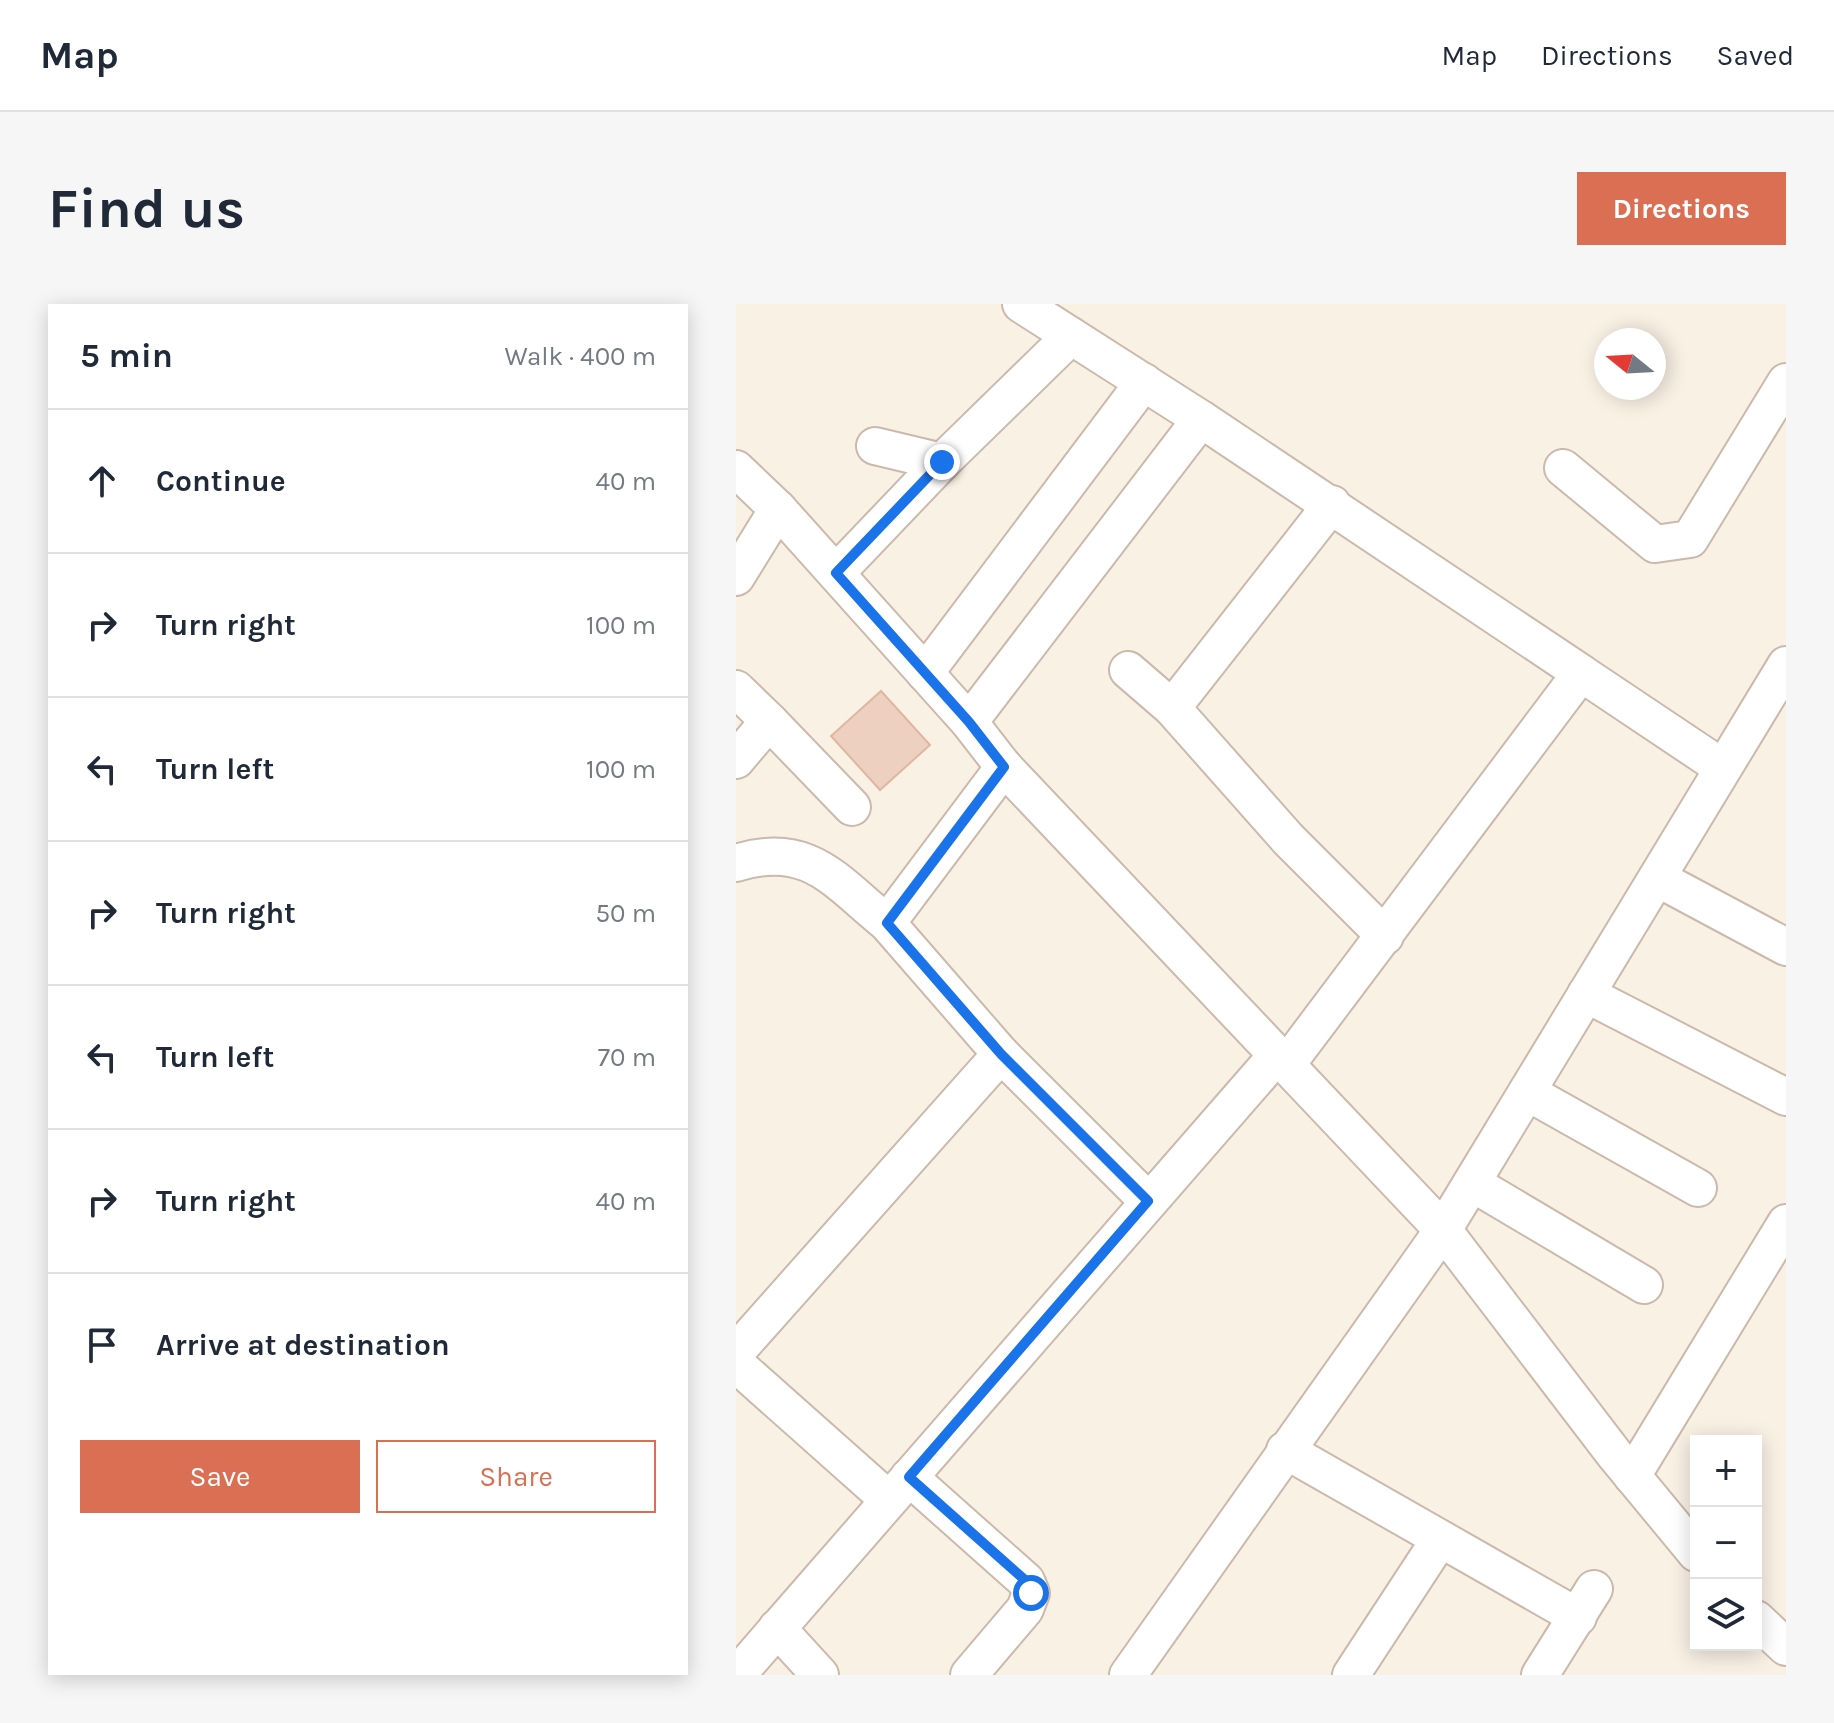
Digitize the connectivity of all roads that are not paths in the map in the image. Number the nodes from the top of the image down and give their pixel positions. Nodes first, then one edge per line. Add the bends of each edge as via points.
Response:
1 (1021, 304) edge
2 (1071, 336) junction
3 (1144, 382) junction
4 (1786, 382) edge
5 (1201, 419) junction
6 (875, 446) dead end
7 (942, 462) junction
8 (1563, 468) dead end
9 (736, 469) edge
10 (1332, 504) junction
11 (778, 509) junction
12 (836, 573) junction
13 (736, 577) edge
14 (1128, 670) dead end
15 (925, 673) junction
16 (1581, 673) junction
17 (1781, 683) edge
18 (736, 689) edge
19 (1172, 708) junction
20 (769, 721) junction
21 (969, 722) junction
22 (736, 760) edge
23 (1004, 767) junction
24 (1723, 768) junction
25 (852, 807) dead end
26 (736, 863) edge
27 (1657, 878) junction
28 (875, 913) junction
29 (1385, 936) junction
30 (1786, 947) edge
31 (1586, 994) junction
32 (1001, 1054) junction
33 (1282, 1059) junction
34 (1527, 1092) junction
35 (1786, 1097) edge
36 (1472, 1183) junction
37 (1698, 1188) dead end
38 (1148, 1201) junction
39 (1786, 1223) edge
40 (1443, 1230) junction
41 (1644, 1285) dead end
42 (736, 1352) edge
43 (736, 1364) edge
44 (1285, 1450) junction
45 (1632, 1476) junction
46 (899, 1488) junction
47 (1440, 1539) junction
48 (1690, 1546) edge
49 (1762, 1625) edge
50 (777, 1628) junction
51 (1786, 1647) edge
52 (741, 1658) edge
53 (1141, 1670) edge
54 (820, 1675) edge
55 (969, 1675) edge
56 (1351, 1675) edge
57 (1540, 1675) edge

1 - 2 street
2 - 3 street
2 - 7 street
3 - 5 street
3 - 15 street
4 - 8 street via 1690,539 1655,544
5 - 10 street
5 - 21 street
6 - 7 street
7 - 12 street
9 - 11 street
10 - 16 street
10 - 19 street
11 - 12 street
11 - 13 street
12 - 15 street
14 - 19 street
15 - 21 street
16 - 24 street
16 - 29 street
17 - 24 street
18 - 20 street
19 - 29 street via 1288,839
20 - 22 street
20 - 25 street
21 - 23 street
23 - 28 street
23 - 33 street
24 - 27 street
26 - 28 street via 790,857 818,864
27 - 30 street
27 - 31 street
28 - 32 street
29 - 33 street
31 - 34 street
31 - 35 street
32 - 38 street
32 - 42 street
33 - 38 street
33 - 40 street
34 - 36 street
34 - 37 street
36 - 40 street
36 - 41 street
38 - 46 street
39 - 45 street
40 - 44 street
40 - 45 street
43 - 46 street
44 - 47 street
44 - 53 street
45 - 48 street
46 - 50 street
46 - 55 street via 1026,1581 1031,1593 1025,1609
47 - 56 street
47 - 57 street via 1586,1603
49 - 51 street
50 - 52 street
50 - 54 street

